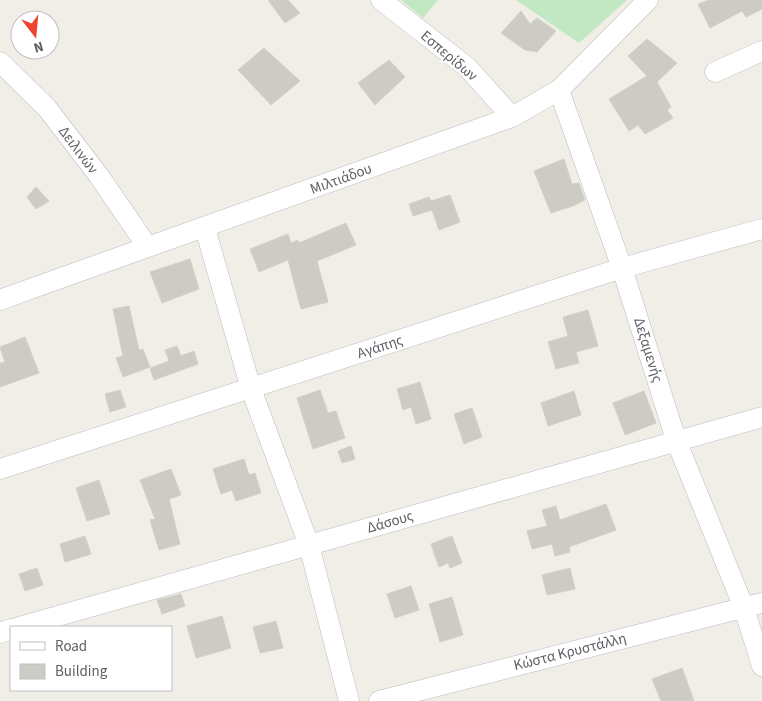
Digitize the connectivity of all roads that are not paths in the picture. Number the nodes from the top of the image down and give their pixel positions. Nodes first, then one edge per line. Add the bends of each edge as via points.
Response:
1 (381, 0) edge
2 (648, 0) edge
3 (762, 51) edge
4 (0, 62) edge
5 (715, 72) dead end
6 (559, 90) junction
7 (512, 117) junction
8 (205, 228) junction
9 (762, 229) edge
10 (148, 246) junction
11 (622, 268) junction
12 (0, 300) edge
13 (251, 389) junction
14 (762, 417) edge
15 (676, 440) junction
16 (0, 470) edge
17 (309, 545) junction
18 (753, 605) edge
19 (23, 626) edge
20 (762, 666) edge
21 (349, 701) edge
22 (379, 701) edge

1 - 7 street, Εσπερίδων via 466,67
2 - 6 street, Μιλτιάδου
3 - 5 street
4 - 10 street, Δειλινών via 47,108
6 - 7 street, Μιλτιάδου
6 - 11 street, Δεξαμενής
7 - 8 street, Μιλτιάδου
8 - 10 street, Μιλτιάδου
8 - 13 street
9 - 11 street, Αγάπης
10 - 12 street, Μιλτιάδου
11 - 13 street, Αγάπης
11 - 15 street, Δεξαμενής
13 - 16 street, Αγάπης
13 - 17 street
14 - 15 street, Δάσους
15 - 17 street, Δάσους
15 - 18 street, Δεξαμενής
17 - 19 street, Δάσους
17 - 21 street
18 - 20 street, Δεξαμενής
18 - 22 street, Κώστα Κρυστάλλη

